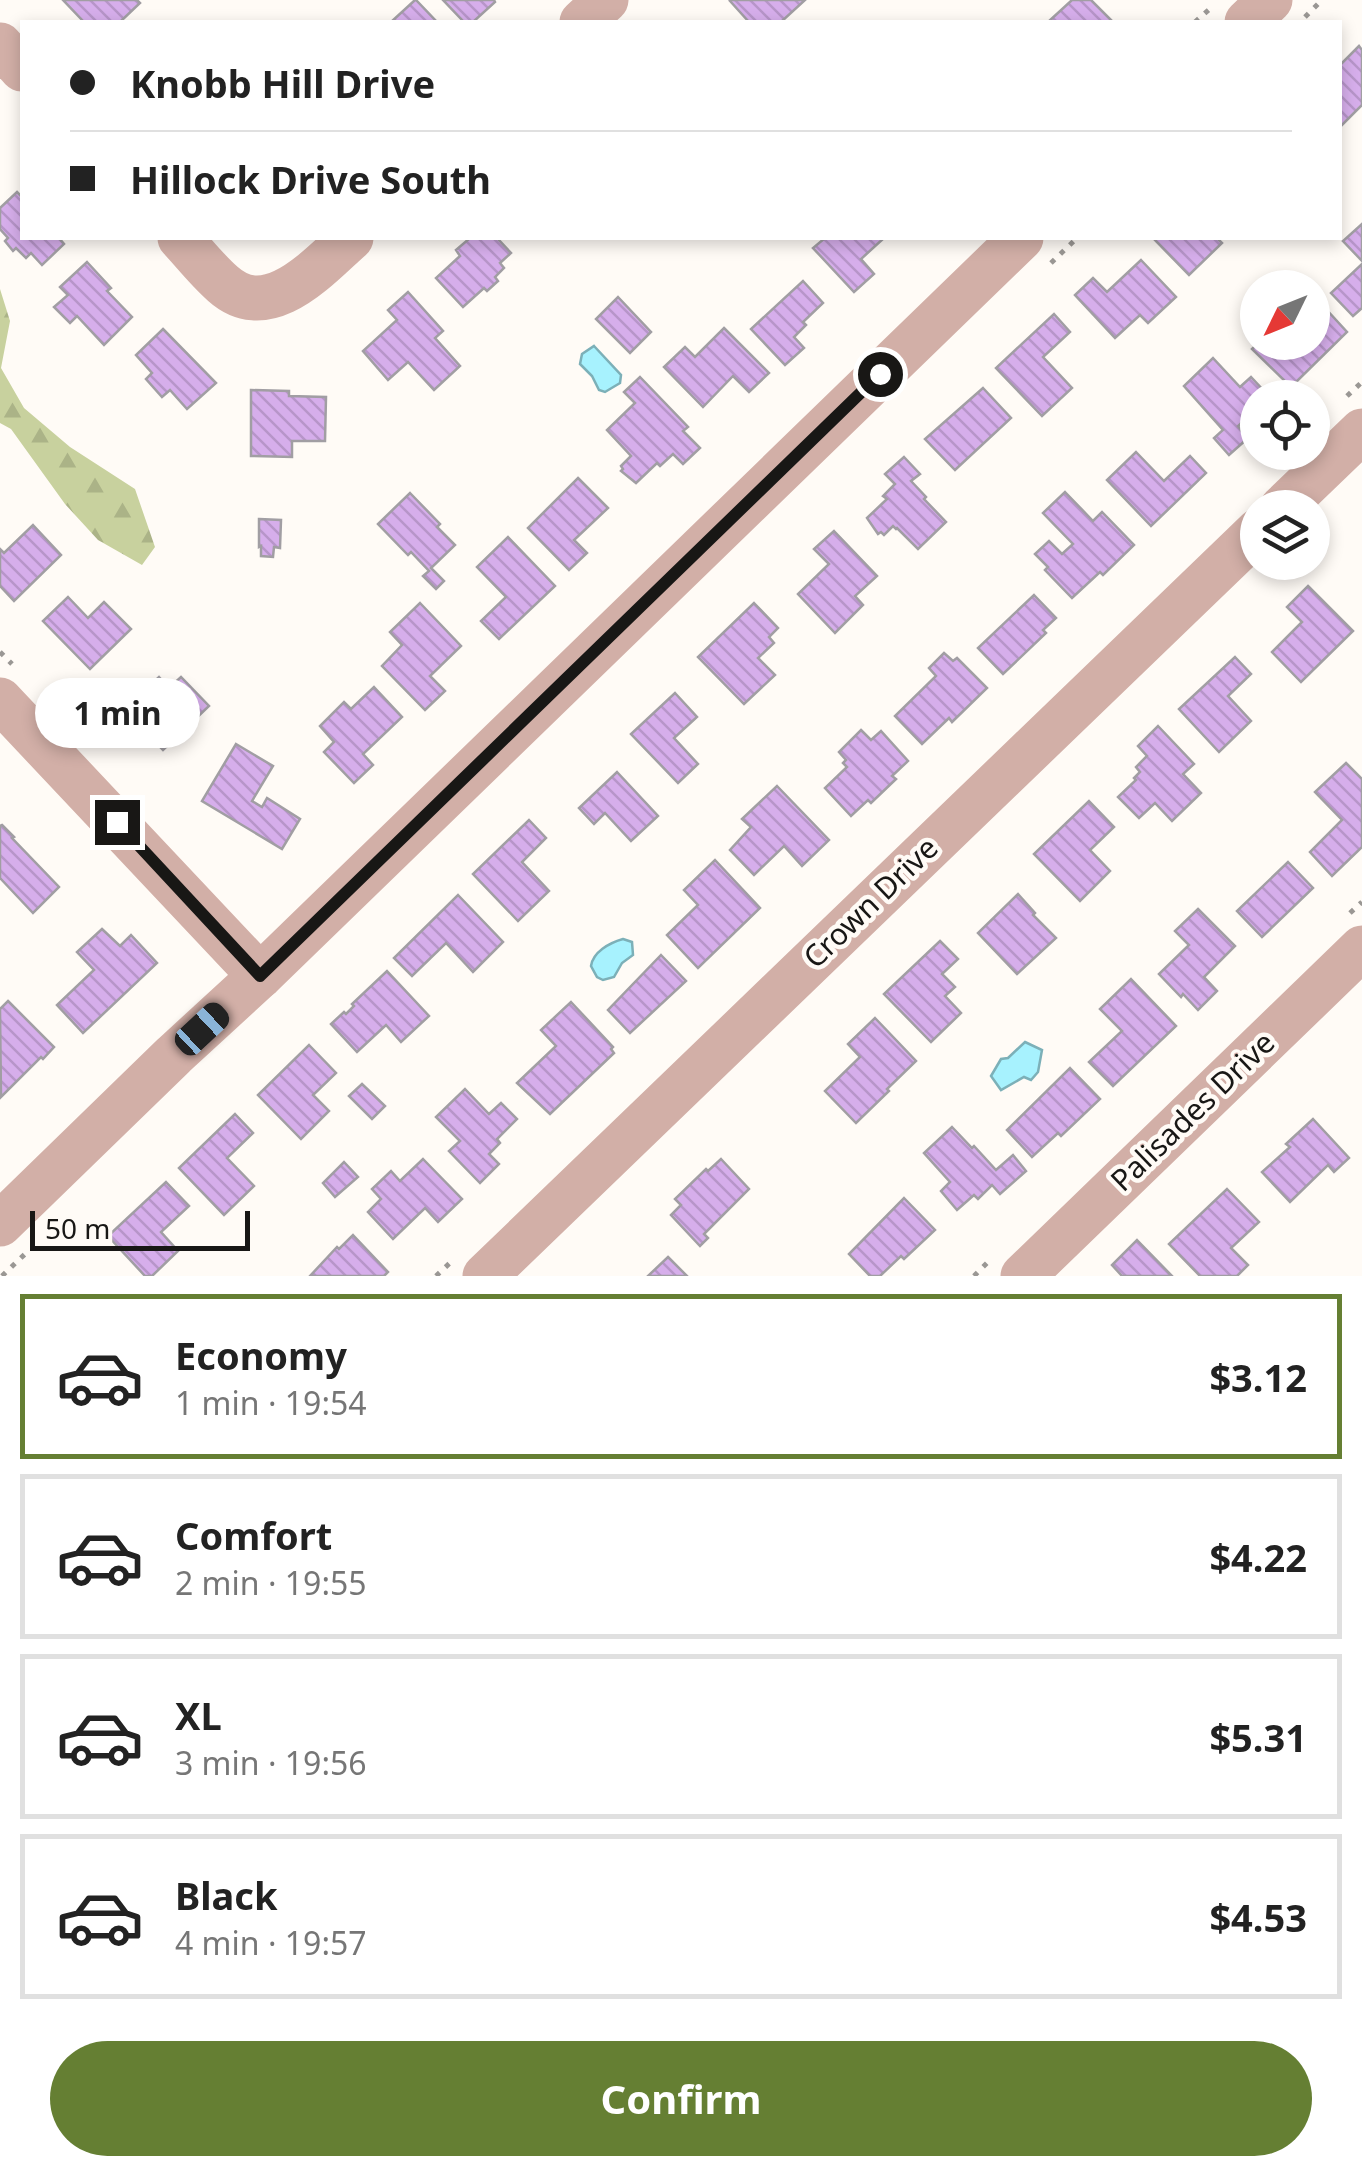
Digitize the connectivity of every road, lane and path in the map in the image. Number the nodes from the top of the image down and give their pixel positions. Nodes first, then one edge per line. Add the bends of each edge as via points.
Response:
1 (606, 0) edge
2 (1219, 0) edge
3 (1270, 0) edge
4 (1322, 0) edge
5 (584, 20) edge
6 (1198, 20) edge
7 (1249, 20) edge
8 (1301, 20) edge
9 (0, 44) edge
10 (20, 67) edge
11 (182, 240) edge
12 (349, 240) edge
13 (1019, 240) edge
14 (1362, 431) edge
15 (1301, 490) edge
16 (1240, 548) edge
17 (0, 700) edge
18 (1362, 948) edge
19 (260, 976) junction
20 (0, 1224) edge
21 (485, 1276) edge
22 (1023, 1276) edge

1 - 5 street
2 - 6 path
3 - 7 street
4 - 8 path
9 - 10 street
11 - 12 street via 226,288 267,298 298,286
13 - 19 street
14 - 15 street
16 - 21 street, Crown Drive
17 - 19 street
18 - 22 street, Palisades Drive
19 - 20 street

